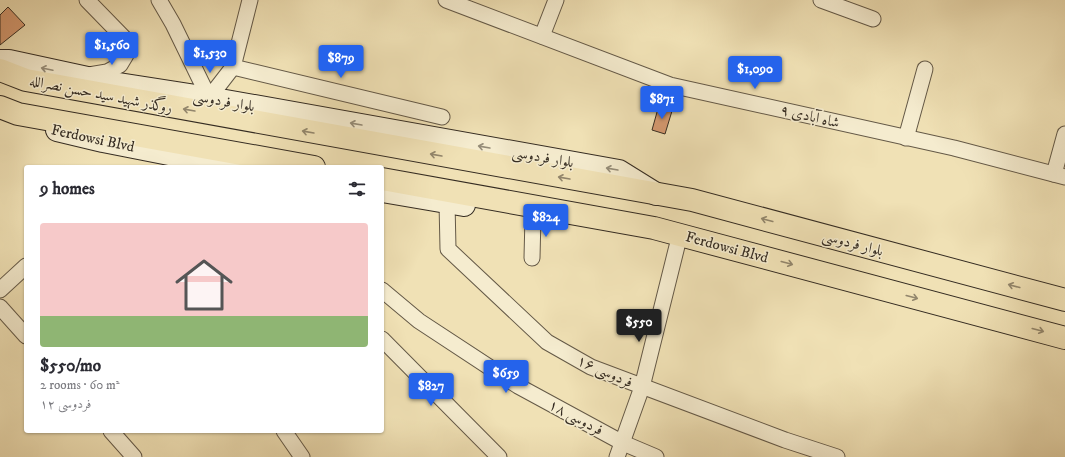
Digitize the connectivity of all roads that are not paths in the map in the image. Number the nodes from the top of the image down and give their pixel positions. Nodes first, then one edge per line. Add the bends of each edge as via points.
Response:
1 (87, 0) edge
2 (159, 0) edge
3 (250, 0) edge
4 (446, 0) edge
5 (556, 0) edge
6 (821, 0) edge
7 (873, 18) dead end
8 (542, 36) junction
9 (2, 62) edge
10 (233, 67) junction
11 (925, 69) dead end
12 (82, 76) junction
13 (209, 98) junction
14 (0, 107) edge
15 (0, 114) edge
16 (442, 118) dead end
17 (1065, 134) edge
18 (906, 138) junction
19 (225, 165) edge
20 (303, 165) edge
21 (1059, 176) edge
22 (384, 179) edge
23 (384, 191) edge
24 (658, 195) junction
25 (447, 202) junction
26 (533, 217) junction
27 (654, 228) junction
28 (680, 234) junction
29 (532, 258) dead end
30 (24, 268) edge
31 (0, 290) edge
32 (384, 292) edge
33 (1065, 300) edge
34 (0, 307) edge
35 (24, 334) edge
36 (1065, 338) edge
37 (384, 341) edge
38 (642, 387) junction
39 (113, 433) edge
40 (285, 433) edge
41 (623, 442) junction
42 (134, 457) edge
43 (302, 457) edge
44 (500, 457) edge
45 (617, 457) edge
46 (656, 457) edge
47 (837, 457) edge

1 - 12 street via 124,38 126,55 120,65 107,72
2 - 13 street
3 - 10 street
4 - 8 street, شاه آبادی ۹
5 - 8 street
6 - 7 street
8 - 18 street, شاه آبادی ۹ via 670,85
12 -> 9 main road, بلوار فردوسی
24 -> 9 main road, روگذر شهید سید حسن نصرالله via 26,80
10 - 13 street
10 - 16 street
11 - 18 street
12 - 13 main road, بلوار فردوسی
24 -> 13 main road, بلوار فردوسی via 619,171
14 - 20 main road via 18,114
15 - 19 main road, Ferdowsi Blvd via 102,141
17 - 21 street
18 - 21 street, شاه آبادی ۹
22 - 27 main road
23 - 25 main road, Ferdowsi Blvd
33 -> 24 main road, بلوار فردوسی via 692,200
25 - 26 main road, Ferdowsi Blvd
25 - 38 street, فردوسی ۱۶ via 448,249 547,342 591,367
26 - 27 main road, Ferdowsi Blvd via 616,231
26 - 29 street
27 - 28 main road, Ferdowsi Blvd
28 -> 36 main road, Ferdowsi Blvd
28 - 38 street
30 - 31 street
32 - 41 street, فردوسی ۱۸ via 420,321 518,386
34 - 35 street
37 - 44 street
38 - 41 street
38 - 47 street, فردوسی ۱۶
39 - 42 street
40 - 43 street
41 - 45 street
41 - 46 street, فردوسی ۱۸

